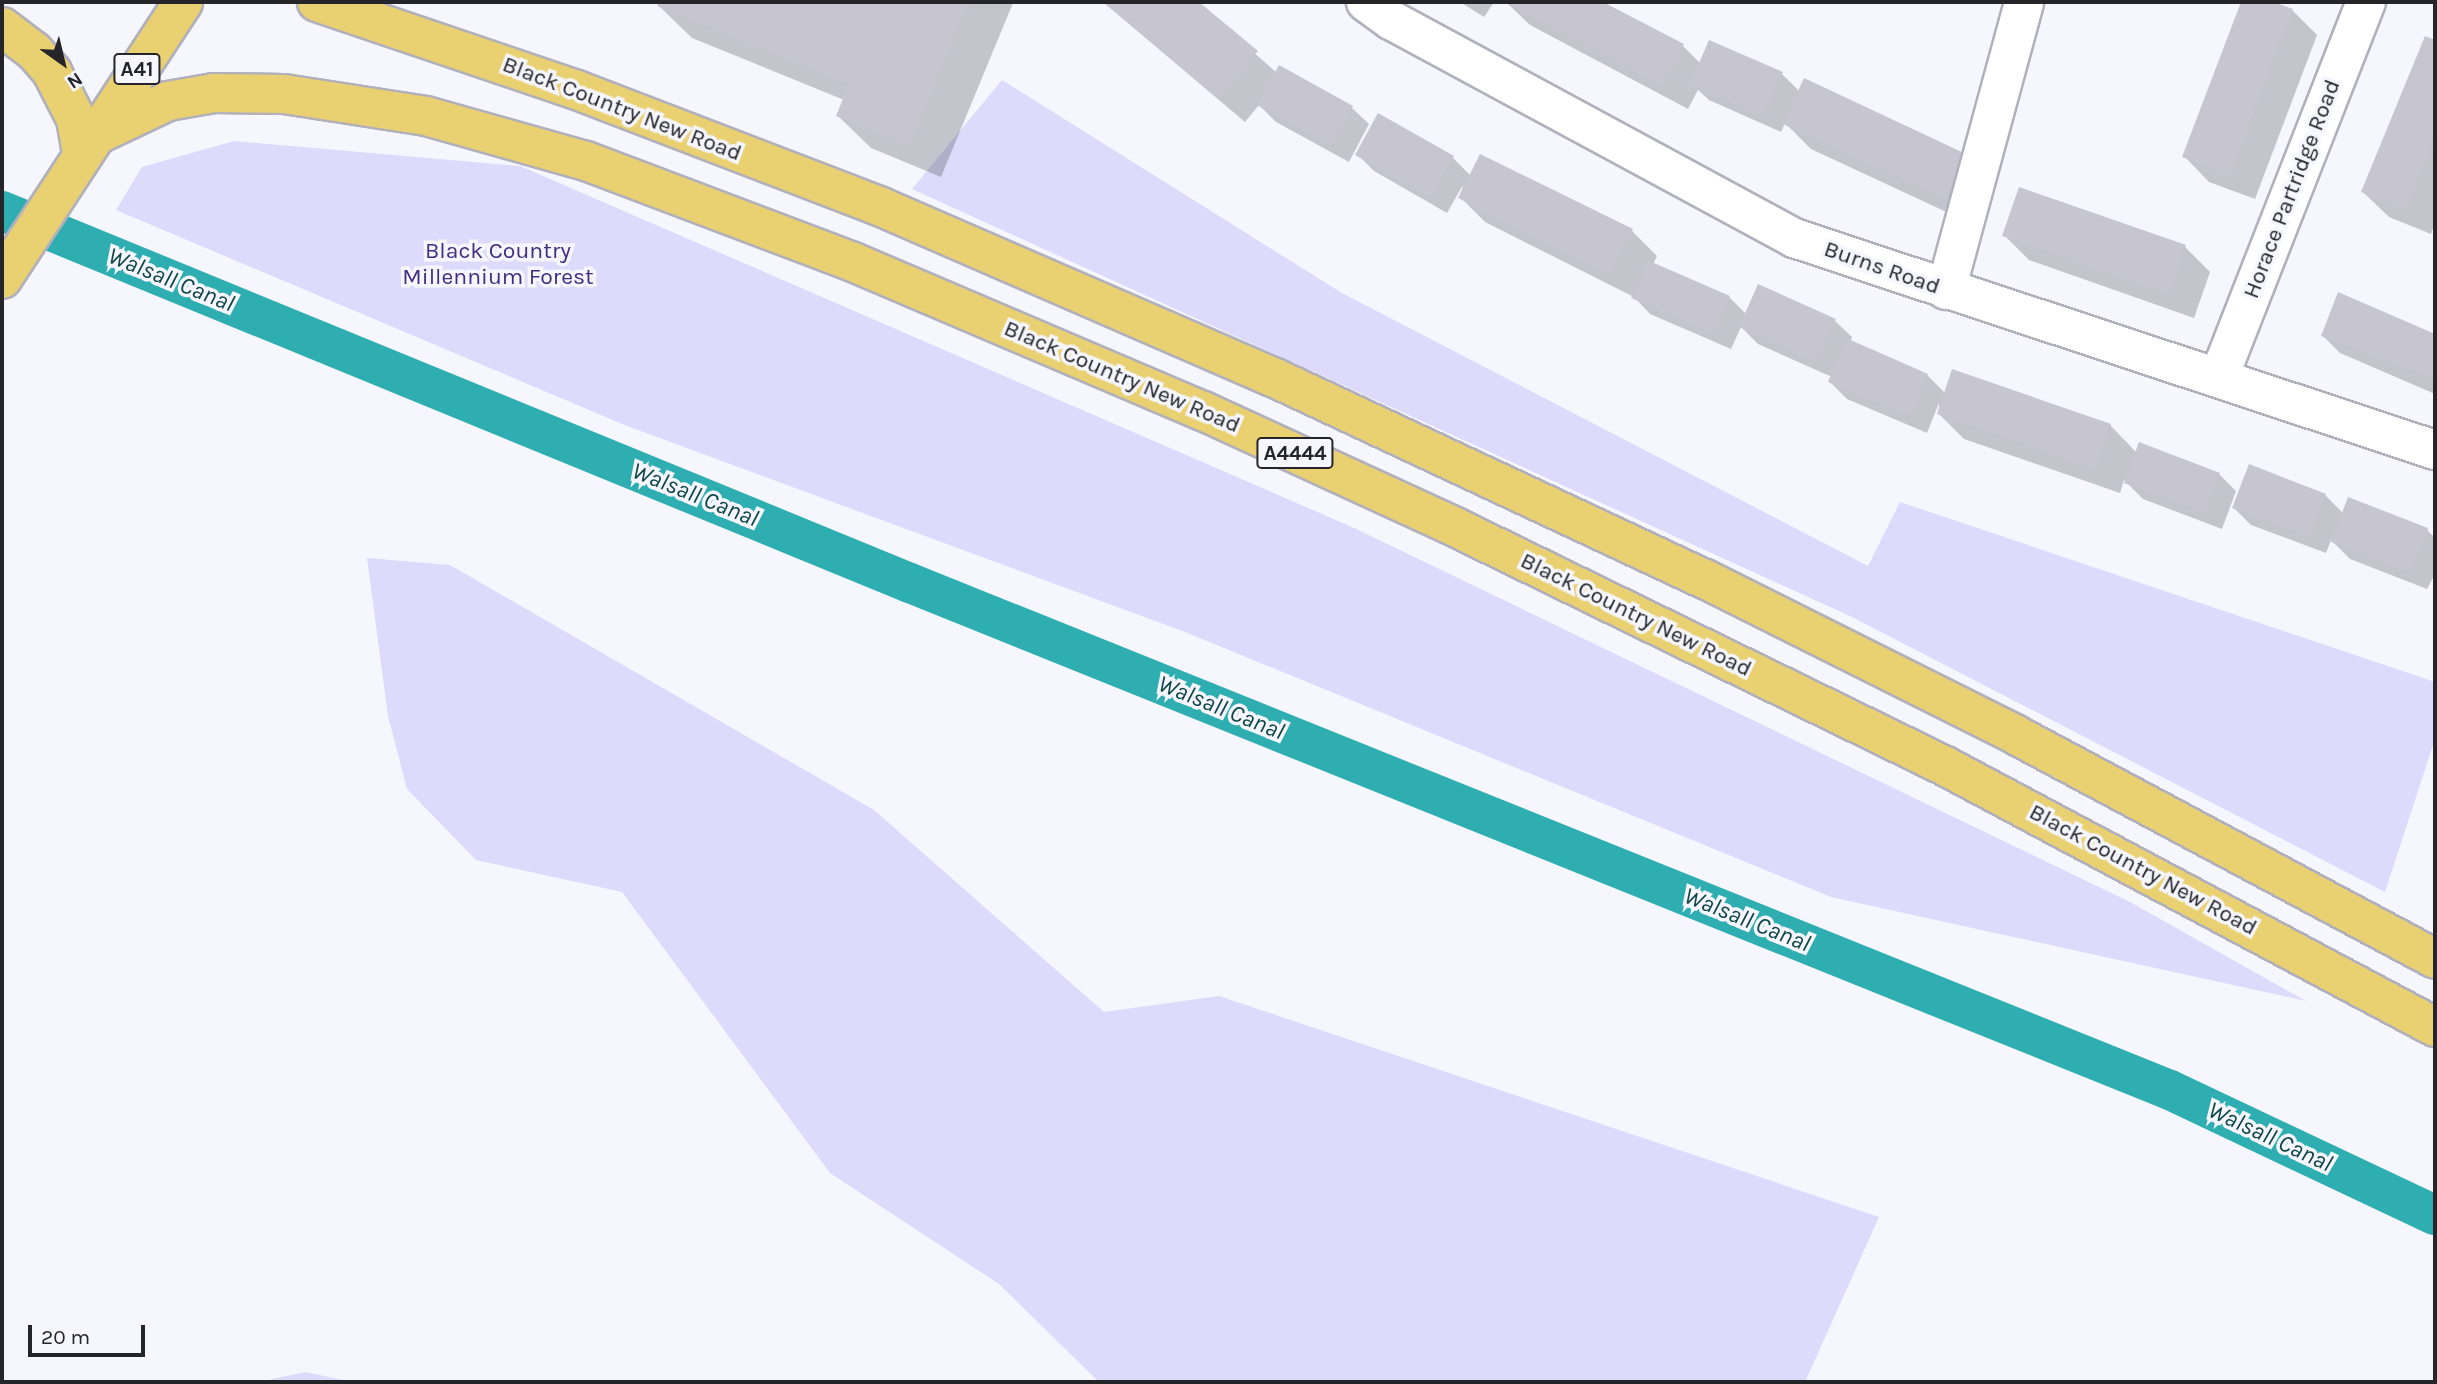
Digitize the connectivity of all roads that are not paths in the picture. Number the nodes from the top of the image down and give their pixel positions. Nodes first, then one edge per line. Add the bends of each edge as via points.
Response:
1 (183, 2) edge
2 (317, 2) edge
3 (1366, 2) edge
4 (2024, 2) edge
5 (2365, 2) edge
6 (364, 9) edge
7 (2, 27) edge
8 (87, 145) junction
9 (3, 277) edge
10 (1946, 290) junction
11 (2219, 377) junction
12 (2435, 450) edge
13 (2435, 959) edge
14 (2435, 1027) edge

1 - 8 highway, A41
2 - 6 highway, Black Country New Road / A4444
3 - 10 street, Burns Road via 1391,20 1794,238
4 - 10 street
5 - 11 street, Horace Partridge Road
6 - 13 highway, Black Country New Road / A4444 via 879,206 1273,377 1717,585 2016,735
7 - 8 highway via 34,51 52,72
8 - 9 highway, A41
8 - 14 highway, Black Country New Road / A4444 via 168,101 214,93 284,94 426,116 586,161 853,262 1203,411 1466,532 1945,766
10 - 11 street, Burns Road
11 - 12 street, Burns Road

